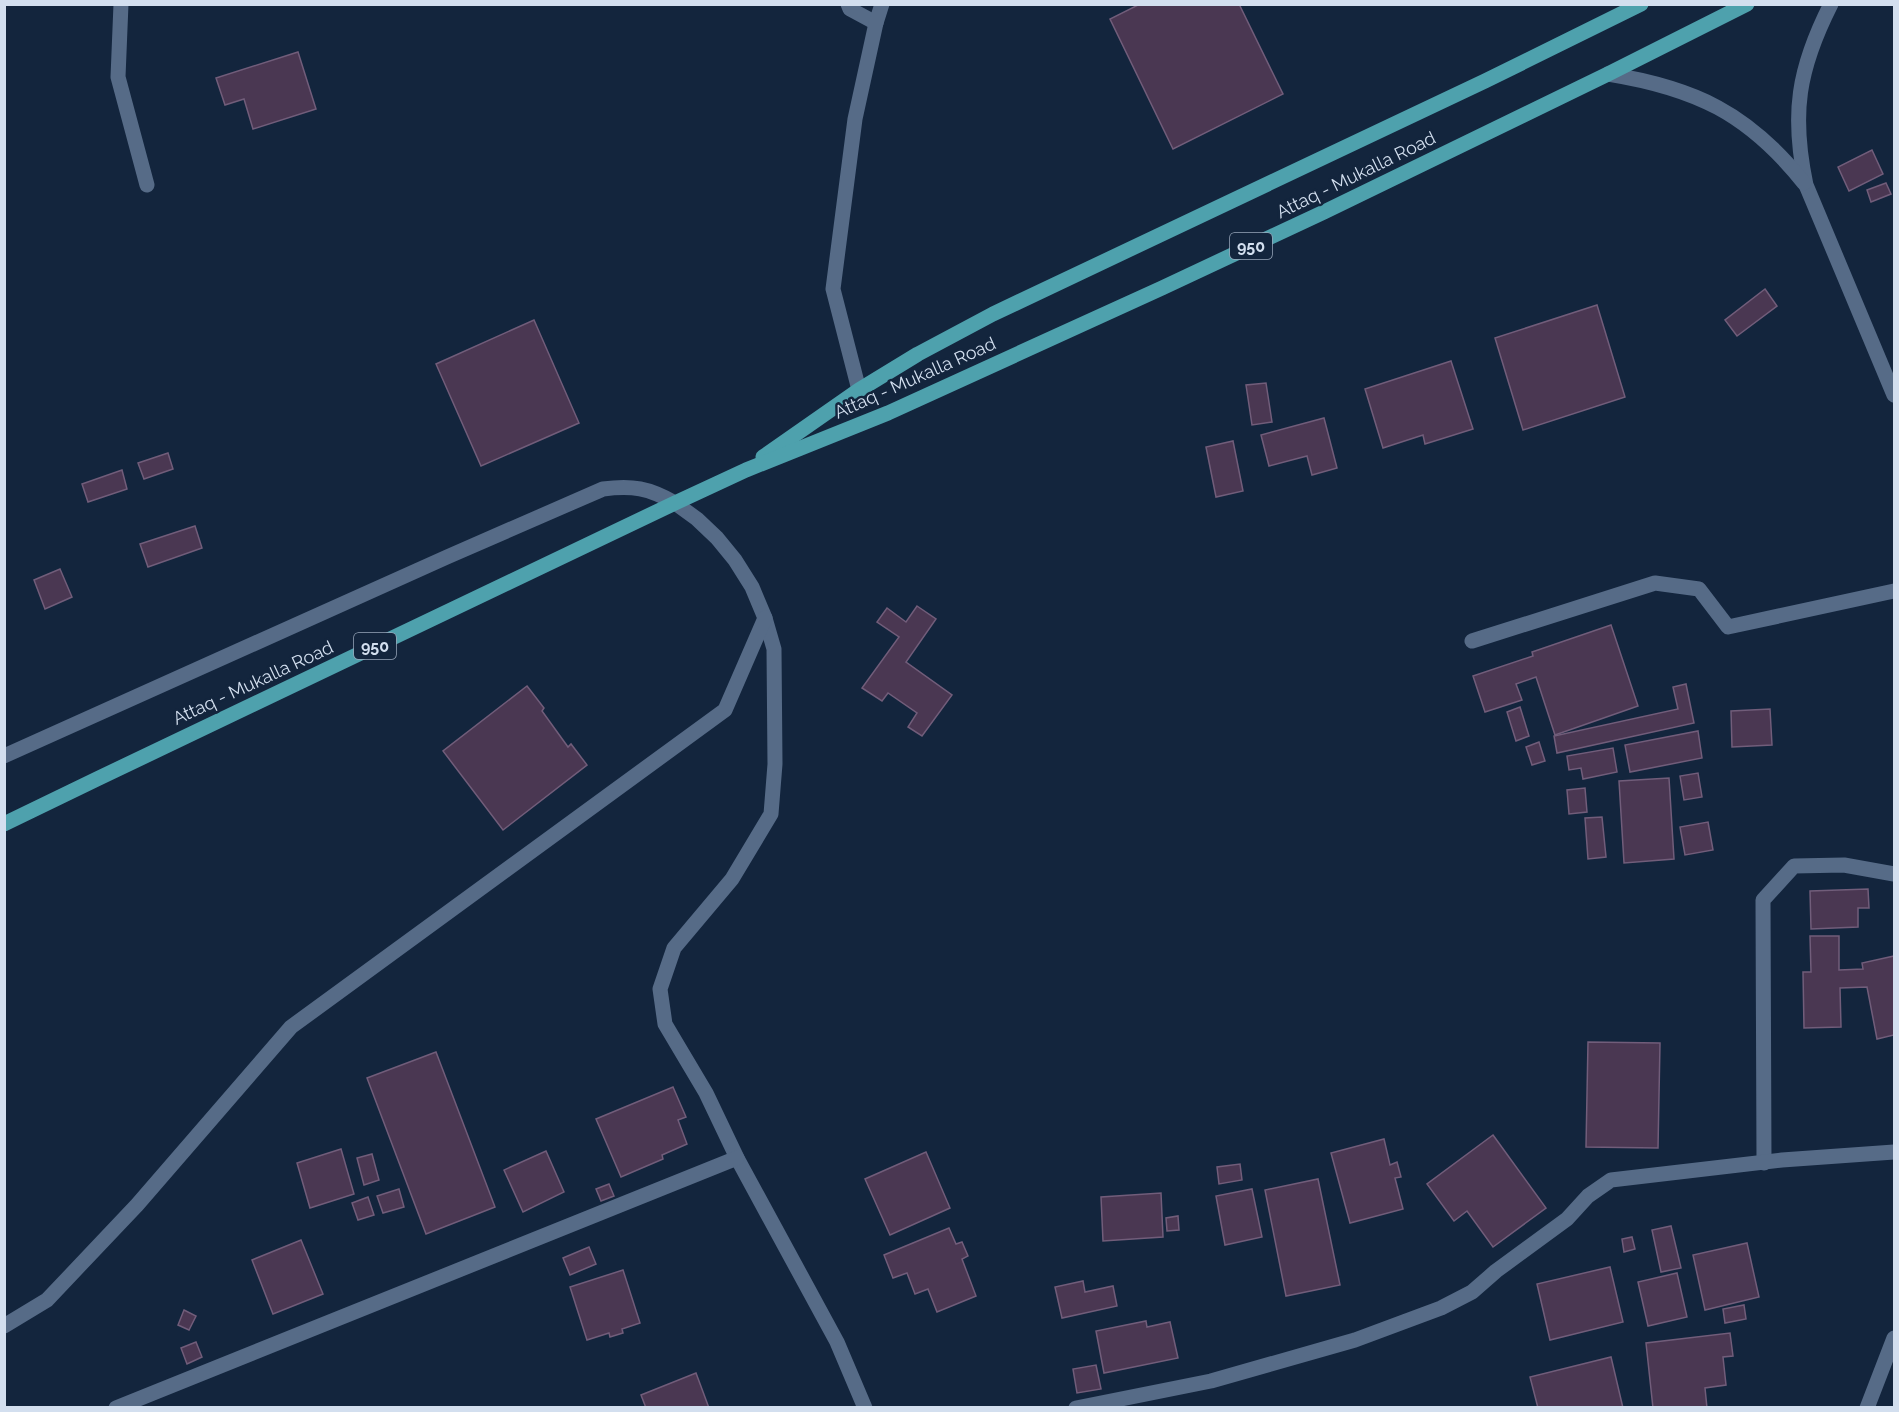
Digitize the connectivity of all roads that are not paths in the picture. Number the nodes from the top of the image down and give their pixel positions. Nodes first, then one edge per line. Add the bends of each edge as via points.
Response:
1 (121, 4) edge
2 (848, 4) edge
3 (882, 4) edge
4 (1641, 4) edge
5 (1747, 4) edge
6 (1831, 4) edge
7 (876, 23) junction
8 (1608, 74) junction
9 (147, 185) dead end
10 (1806, 185) junction
11 (859, 390) junction
12 (1894, 395) edge
13 (746, 470) junction
14 (675, 503) junction
15 (1894, 591) edge
16 (765, 618) junction
17 (1472, 641) dead end
18 (4, 756) edge
19 (4, 824) edge
20 (1894, 874) edge
21 (1894, 1152) edge
22 (737, 1158) junction
23 (1764, 1163) junction
24 (4, 1326) edge
25 (1894, 1338) edge
26 (116, 1407) edge
27 (865, 1407) edge
28 (1077, 1407) edge
29 (1867, 1407) edge

1 - 9 street via 118,77
2 - 7 street via 850,9
3 - 7 street
4 - 11 main road, Attaq - Mukalla Road / 950 via 993,314
5 - 8 main road, Attaq - Mukalla Road / 950
6 - 10 street via 1816,34 1799,101 1800,158
7 - 11 street via 855,119 833,289
8 - 10 street via 1655,83 1711,103 1763,139
8 - 13 main road, Attaq - Mukalla Road / 950 via 1162,288 888,413
10 - 12 street
11 - 13 main road, Attaq - Mukalla Road / 950
13 - 14 main road, Attaq - Mukalla Road / 950
14 - 16 street via 717,538 735,560
14 - 18 street via 639,488 603,489
14 - 19 main road, Attaq - Mukalla Road / 950
15 - 17 street via 1728,627 1699,589 1655,583
16 - 22 street via 774,649 776,764 771,814 732,879 674,948 660,989 665,1024 706,1093
16 - 24 street via 725,710 291,1027 137,1205 47,1300
20 - 23 street via 1844,865 1794,866 1763,900
21 - 23 street
22 - 26 street
22 - 27 street via 837,1342
23 - 28 street via 1611,1180 1472,1292 1441,1308 1354,1340 1211,1381
25 - 29 street

